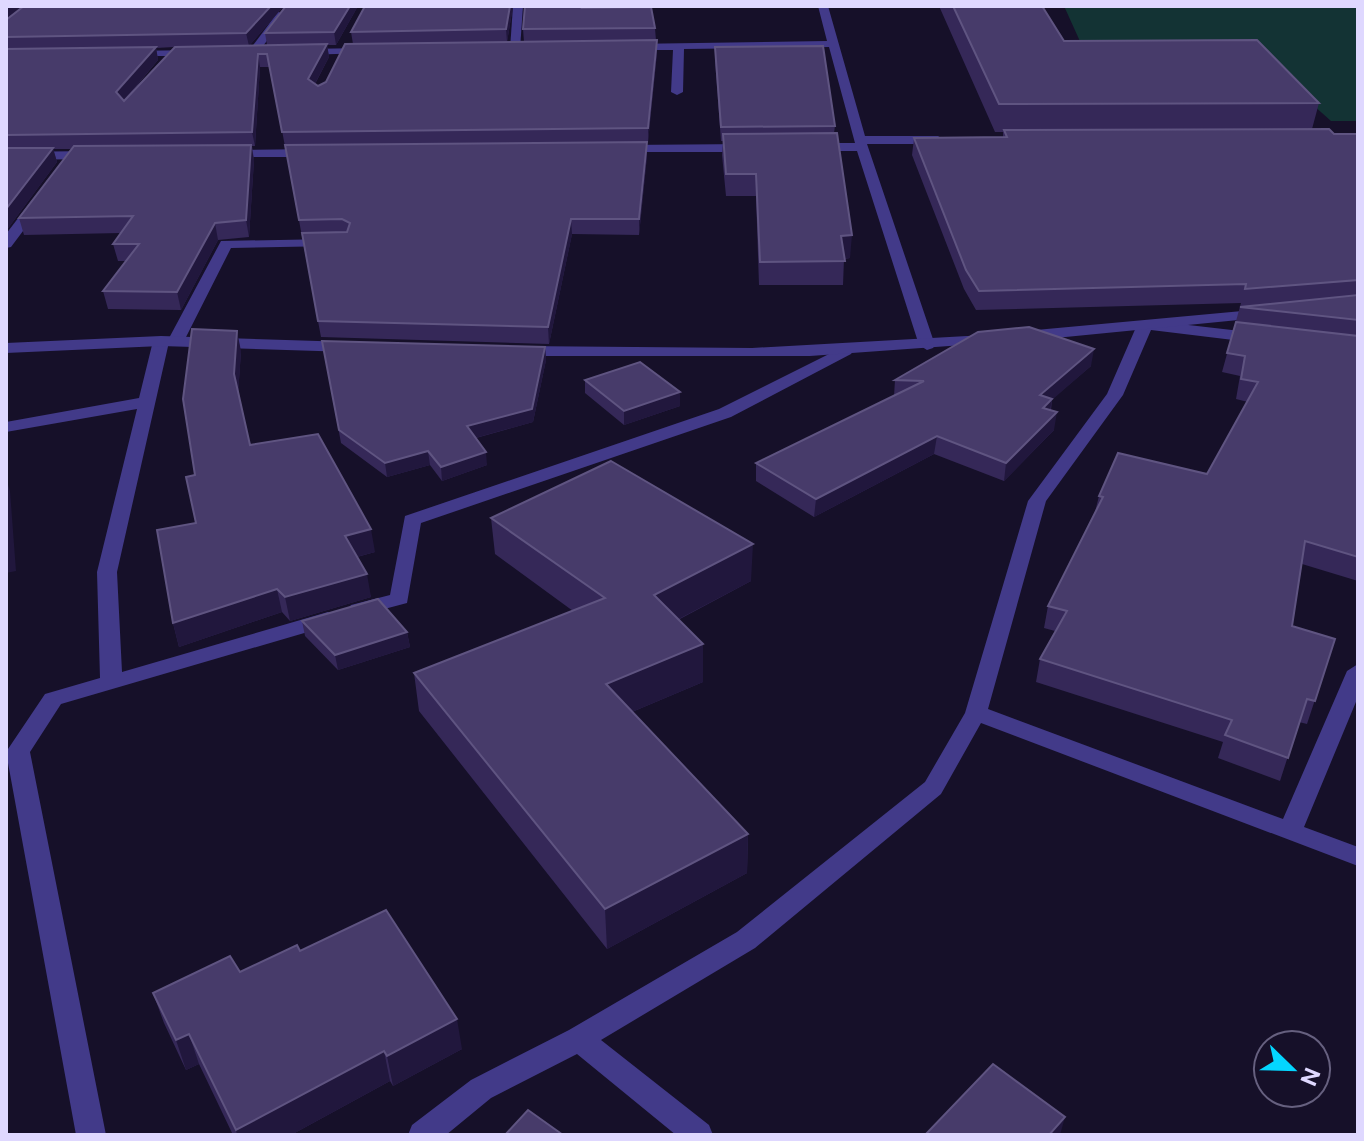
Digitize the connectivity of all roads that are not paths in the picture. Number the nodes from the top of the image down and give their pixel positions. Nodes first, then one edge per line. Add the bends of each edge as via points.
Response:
1 (518, 6) edge
2 (823, 6) edge
3 (282, 14) edge
4 (834, 44) junction
5 (679, 46) junction
6 (619, 47) edge
7 (500, 49) edge
8 (515, 49) junction
9 (530, 49) edge
10 (375, 51) edge
11 (253, 52) junction
12 (268, 52) edge
13 (283, 52) edge
14 (213, 53) edge
15 (240, 53) edge
16 (112, 54) edge
17 (173, 54) junction
18 (163, 65) edge
19 (677, 92) dead end
20 (954, 140) edge
21 (861, 144) junction
22 (799, 147) edge
23 (767, 148) edge
24 (609, 149) edge
25 (325, 152) edge
26 (215, 154) edge
27 (73, 155) junction
28 (104, 155) edge
29 (6, 156) edge
30 (63, 168) edge
31 (44, 193) edge
32 (344, 242) edge
33 (6, 244) edge
34 (1282, 312) edge
35 (1145, 325) junction
36 (1270, 339) edge
37 (168, 341) junction
38 (927, 345) junction
39 (6, 348) edge
40 (370, 348) edge
41 (493, 351) edge
42 (845, 351) junction
43 (147, 402) junction
44 (6, 427) edge
45 (1358, 671) edge
46 (111, 682) junction
47 (976, 713) junction
48 (12, 754) edge
49 (1290, 830) junction
50 (1358, 857) edge
51 (579, 1039) junction
52 (91, 1135) edge
53 (423, 1135) edge
54 (698, 1135) edge

1 - 8 street
2 - 4 street
3 - 11 street
4 - 5 street
4 - 21 street
5 - 6 street
5 - 19 street
7 - 8 street
8 - 9 street
10 - 13 street
11 - 12 street
11 - 15 street
14 - 17 street
16 - 17 street
17 - 18 street
20 - 21 street
21 - 22 street
21 - 38 street
23 - 24 street
25 - 26 street
27 - 28 street
27 - 29 street
27 - 30 street
31 - 33 street
32 - 37 street via 226,244
34 - 35 street
35 - 36 street
35 - 38 street
35 - 47 street via 1115,395 1037,501
37 - 39 street
37 - 40 street
37 - 43 street
38 - 42 street
41 - 42 street via 708,356
42 - 46 street via 725,413 412,520 400,599
43 - 44 street
43 - 46 street via 107,572
45 - 49 street
46 - 48 street via 53,699
47 - 49 street
47 - 51 street via 933,788 746,940
48 - 52 street
49 - 50 street
51 - 53 street via 481,1089
51 - 54 street

